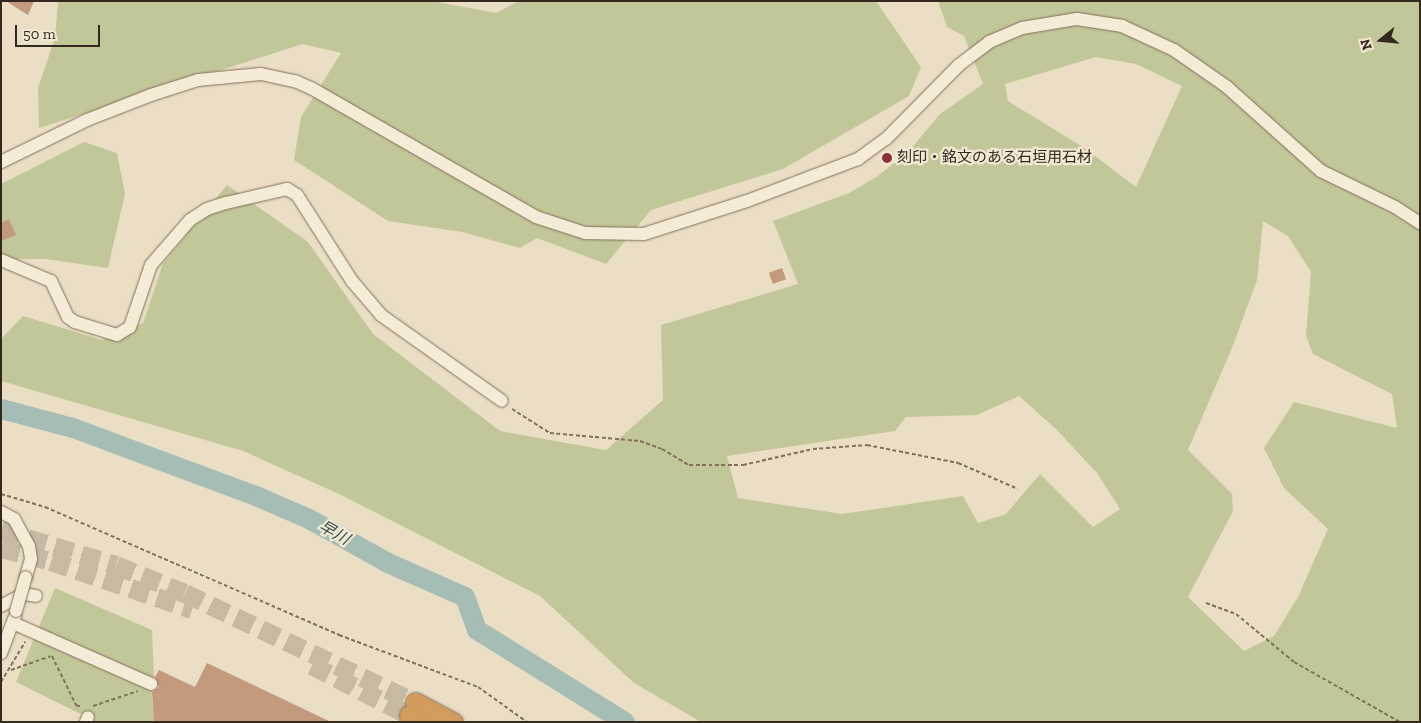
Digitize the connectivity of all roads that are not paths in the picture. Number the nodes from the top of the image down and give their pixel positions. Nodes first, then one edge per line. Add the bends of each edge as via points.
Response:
1 (1, 162) edge
2 (1420, 223) edge
3 (1, 260) edge
4 (502, 401) road end
5 (1, 512) edge
6 (36, 596) dead end
7 (1, 606) edge
8 (14, 617) junction
9 (1, 653) edge
10 (148, 682) road end
11 (415, 713) tunnel mouth
12 (453, 722) edge

1 - 2 street via 87,120 151,95 198,80 261,74 311,88 536,217 585,233 644,234 858,160 886,139 959,64 988,42 1022,28 1077,19 1122,26 1174,50 1227,87 1321,171 1395,206
3 - 4 street via 51,281 68,317 75,322 117,335 130,327 151,265 190,220 226,202 287,189 297,195 352,281 381,315
5 - 8 street, bridge via 14,519 29,546 31,560
6 - 7 street via 24,594
8 - 9 street
8 - 10 street via 59,643
11 - 12 highway

